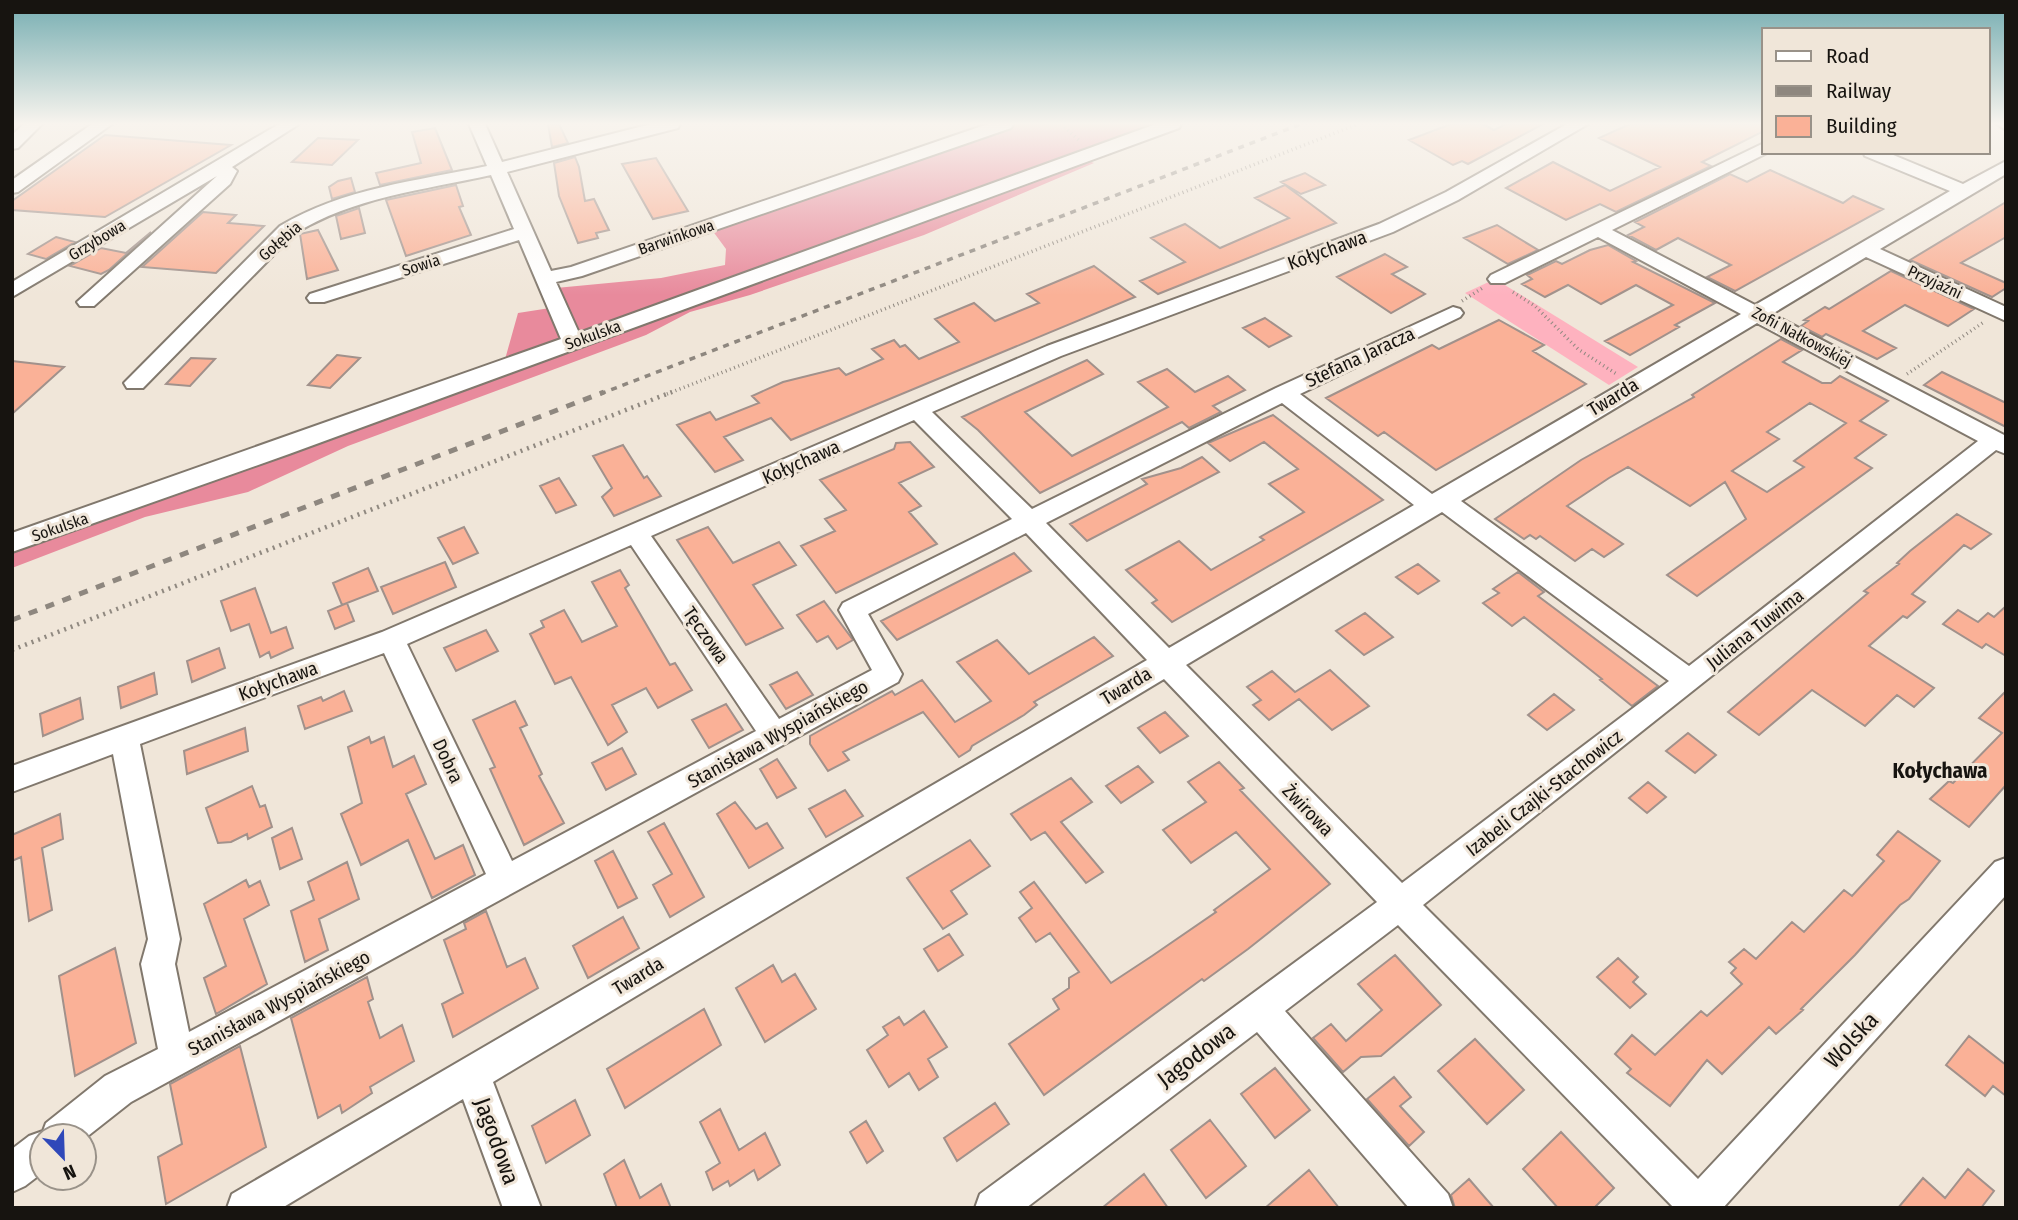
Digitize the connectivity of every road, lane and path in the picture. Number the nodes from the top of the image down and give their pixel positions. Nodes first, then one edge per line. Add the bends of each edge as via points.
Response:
1 (197, 181) edge
2 (223, 181) edge
3 (444, 181) edge
4 (503, 181) edge
5 (840, 181) edge
6 (1017, 181) edge
7 (1212, 181) edge
8 (1478, 181) edge
9 (1697, 181) edge
10 (1941, 181) edge
11 (1979, 181) edge
12 (1963, 190) junction
13 (1598, 230) junction
14 (524, 232) junction
15 (1864, 249) junction
16 (545, 278) junction
17 (1497, 280) junction
18 (12, 292) edge
19 (317, 298) dead end
20 (87, 302) dead end
21 (1453, 313) joint
22 (1757, 313) junction
23 (2003, 313) edge
24 (573, 342) junction
25 (135, 383) dead end
26 (1633, 385) junction
27 (1891, 385) junction
28 (1284, 393) junction
29 (918, 411) junction
30 (2000, 443) edge
31 (1437, 503) junction
32 (1029, 521) junction
33 (636, 534) junction
34 (12, 543) edge
35 (391, 639) junction
36 (12, 650) edge
37 (1166, 662) junction
38 (1689, 681) junction
39 (775, 736) junction
40 (124, 738) junction
41 (12, 779) edge
42 (2006, 873) edge
43 (506, 882) junction
44 (1400, 904) junction
45 (1259, 1008) junction
46 (177, 1057) junction
47 (472, 1074) junction
48 (77, 1122) edge
49 (28, 1160) edge
50 (12, 1173) edge
51 (1699, 1207) edge
52 (246, 1208) edge
53 (522, 1208) edge
54 (994, 1208) edge
55 (1434, 1208) edge

1 - 18 street, Grzybowa
2 - 20 street
3 - 25 street, Gołębia via 363,199 300,221
4 - 14 street
5 - 16 street, Barwinkowa via 575,272
6 - 24 street, Sokulska
7 - 36 path
8 - 29 street, Kołychawa via 1386,228 1089,337
9 - 13 street
10 - 12 street
11 - 12 street, Twarda
12 - 15 street, Twarda
13 - 17 street
13 - 22 street, Zofii Nałkowskiej
14 - 16 street
14 - 19 street, Sowia
15 - 22 street, Twarda
15 - 23 street, Przyjaźni
16 - 24 street
17 - 21 path via 1466,296
17 - 26 path via 1535,306 1578,348
21 - 28 street, Stefana Jaracza
22 - 26 street, Twarda
22 - 27 street, Zofii Nałkowskiej
23 - 27 path
24 - 34 street, Sokulska
26 - 31 street, Twarda
27 - 30 street, Zofii Nałkowskiej
28 - 31 street, Stefana Jaracza
28 - 32 street, Stanisława Wyspiańskiego
29 - 32 street, Żwirowa
29 - 33 street, Kołychawa
30 - 38 street, Juliana Tuwima
31 - 37 street, Twarda
31 - 38 street, Juliana Tuwima
32 - 37 street, Żwirowa
32 - 39 street, Stanisława Wyspiańskiego via 852,610 888,674
33 - 35 street, Kołychawa
33 - 39 street, Tęczowa
35 - 40 street, Kołychawa
35 - 43 street, Dobra
37 - 44 street, Żwirowa
37 - 47 street, Twarda
38 - 44 street, Izabeli Czajki-Stachowicz
39 - 43 street, Stanisława Wyspiańskiego
40 - 41 street, Kołychawa
40 - 46 street, Stanisława Wyspiańskiego via 164,939 158,964
42 - 51 street, Wolska
43 - 46 street, Stanisława Wyspiańskiego
44 - 45 street, Jagodowa
44 - 51 street, Żwirowa
45 - 54 street, Jagodowa
45 - 55 street
46 - 48 street, Stanisława Wyspiańskiego via 118,1089
47 - 52 street, Twarda
47 - 53 street, Jagodowa
49 - 50 street

